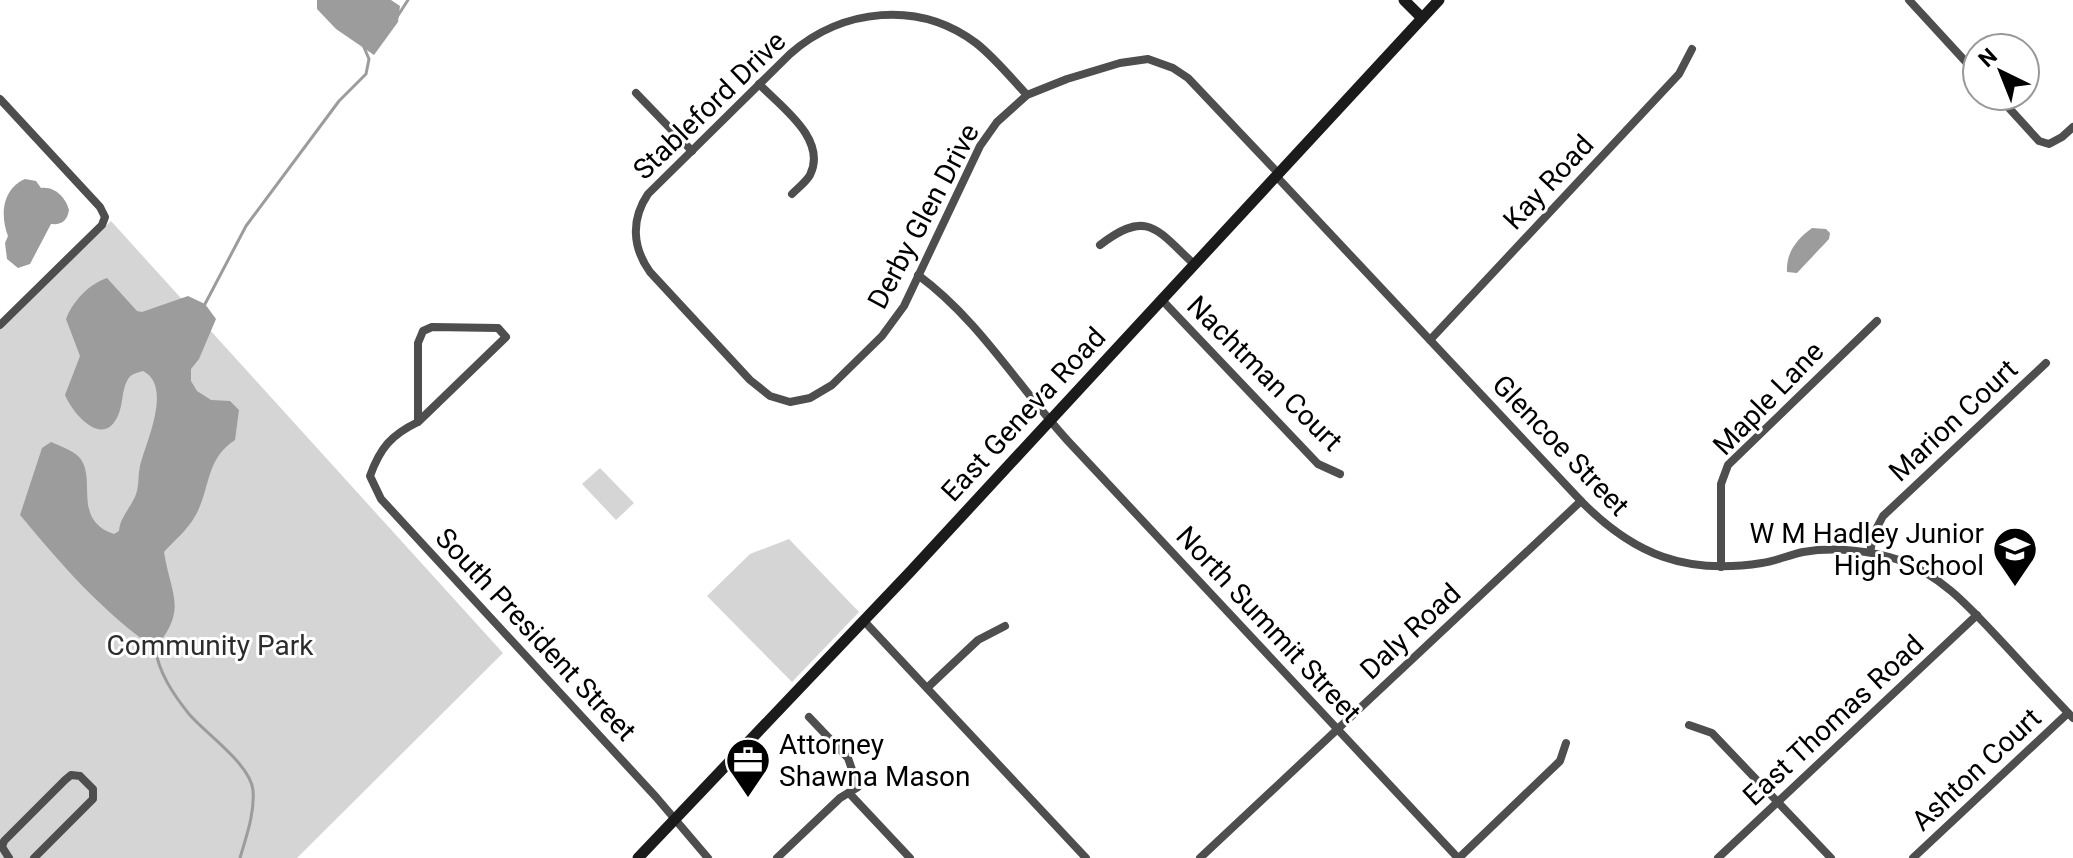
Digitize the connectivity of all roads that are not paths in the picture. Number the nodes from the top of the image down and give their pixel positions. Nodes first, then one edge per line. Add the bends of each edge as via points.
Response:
1 (1404, 0) edge
2 (1439, 0) edge
3 (1909, 0) edge
4 (1422, 18) junction
5 (1692, 49) dead end
6 (1961, 57) edge
7 (1148, 59) joint
8 (759, 84) junction
9 (636, 93) dead end
10 (1027, 95) junction
11 (0, 99) edge
12 (2013, 112) edge
13 (2073, 127) edge
14 (692, 151) junction
15 (1278, 175) junction
16 (792, 194) dead end
17 (1100, 245) dead end
18 (1195, 265) junction
19 (918, 275) junction
20 (1161, 299) junction
21 (1877, 321) dead end
22 (0, 325) edge
23 (1430, 340) junction
24 (2046, 363) dead end
25 (796, 402) joint
26 (1049, 420) junction
27 (418, 422) junction
28 (1340, 474) dead end
29 (1581, 501) junction
30 (1870, 552) junction
31 (1721, 567) junction
32 (1977, 615) junction
33 (864, 621) junction
34 (1005, 626) dead end
35 (927, 688) junction
36 (2070, 715) edge
37 (809, 717) dead end
38 (1689, 725) dead end
39 (1337, 729) junction
40 (1566, 743) dead end
41 (849, 793) junction
42 (1778, 802) junction
43 (674, 819) junction
44 (9, 858) edge
45 (34, 858) edge
46 (638, 858) edge
47 (708, 858) edge
48 (777, 858) edge
49 (910, 858) edge
50 (1086, 858) edge
51 (1200, 858) edge
52 (1458, 858) edge
53 (1718, 858) edge
54 (1831, 858) edge
55 (1913, 858) edge

1 - 4 main road
2 - 4 main road, East Geneva Road
3 - 6 street
4 - 15 main road, East Geneva Road
5 - 23 street, Kay Road via 1679,74
7 - 10 street, Derby Glen Drive via 1120,63
7 - 15 street, Glencoe Street via 1188,78
8 - 10 street, Stableford Drive via 822,31 851,19 895,14 936,22 966,36
8 - 14 street, Stableford Drive
8 - 16 street via 812,145 810,174
9 - 14 street
10 - 19 street, Derby Glen Drive via 980,146
11 - 22 street via 105,217
12 - 13 street via 2039,141 2049,144
14 - 25 street, Stableford Drive via 641,206 634,232 643,261 750,380 770,396
15 - 18 main road, East Geneva Road
15 - 23 street, Glencoe Street
17 - 18 street via 1121,229 1140,225 1157,231
18 - 20 main road, East Geneva Road
19 - 25 street, Derby Glen Drive via 882,336 832,385
19 - 26 street, North Summit Street via 984,336
20 - 26 main road, East Geneva Road
20 - 28 street, Nachtman Court via 1318,464
21 - 31 street, Maple Lane via 1728,465 1721,484
23 - 29 street, Glencoe Street
24 - 30 street, Marion Court via 1883,516
26 - 33 main road, East Geneva Road
26 - 39 street, North Summit Street
27 - 27 street via 418,343 423,331 498,328 506,337
27 - 43 street, South President Street via 378,454 370,476 381,499
29 - 31 street, Glencoe Street via 1645,551 1685,564
29 - 39 street, Daly Road
30 - 31 street, Glencoe Street via 1819,550
30 - 32 street, Glencoe Street via 1930,575
32 - 36 street, Glencoe Street
32 - 42 street, East Thomas Road
33 - 35 street
33 - 43 main road, East Geneva Road
34 - 35 street via 978,640
35 - 50 street
36 - 55 street, Ashton Court
37 - 41 street via 848,758 858,787
38 - 42 street via 1712,733
39 - 51 street, Daly Road
39 - 52 street, North Summit Street
40 - 52 street via 1560,761
41 - 48 street
41 - 49 street
42 - 53 street, East Thomas Road
42 - 54 street
43 - 46 main road, East Geneva Road
43 - 47 street, South President Street
44 - 45 street via 4,841 65,780 80,776 93,789 93,799

